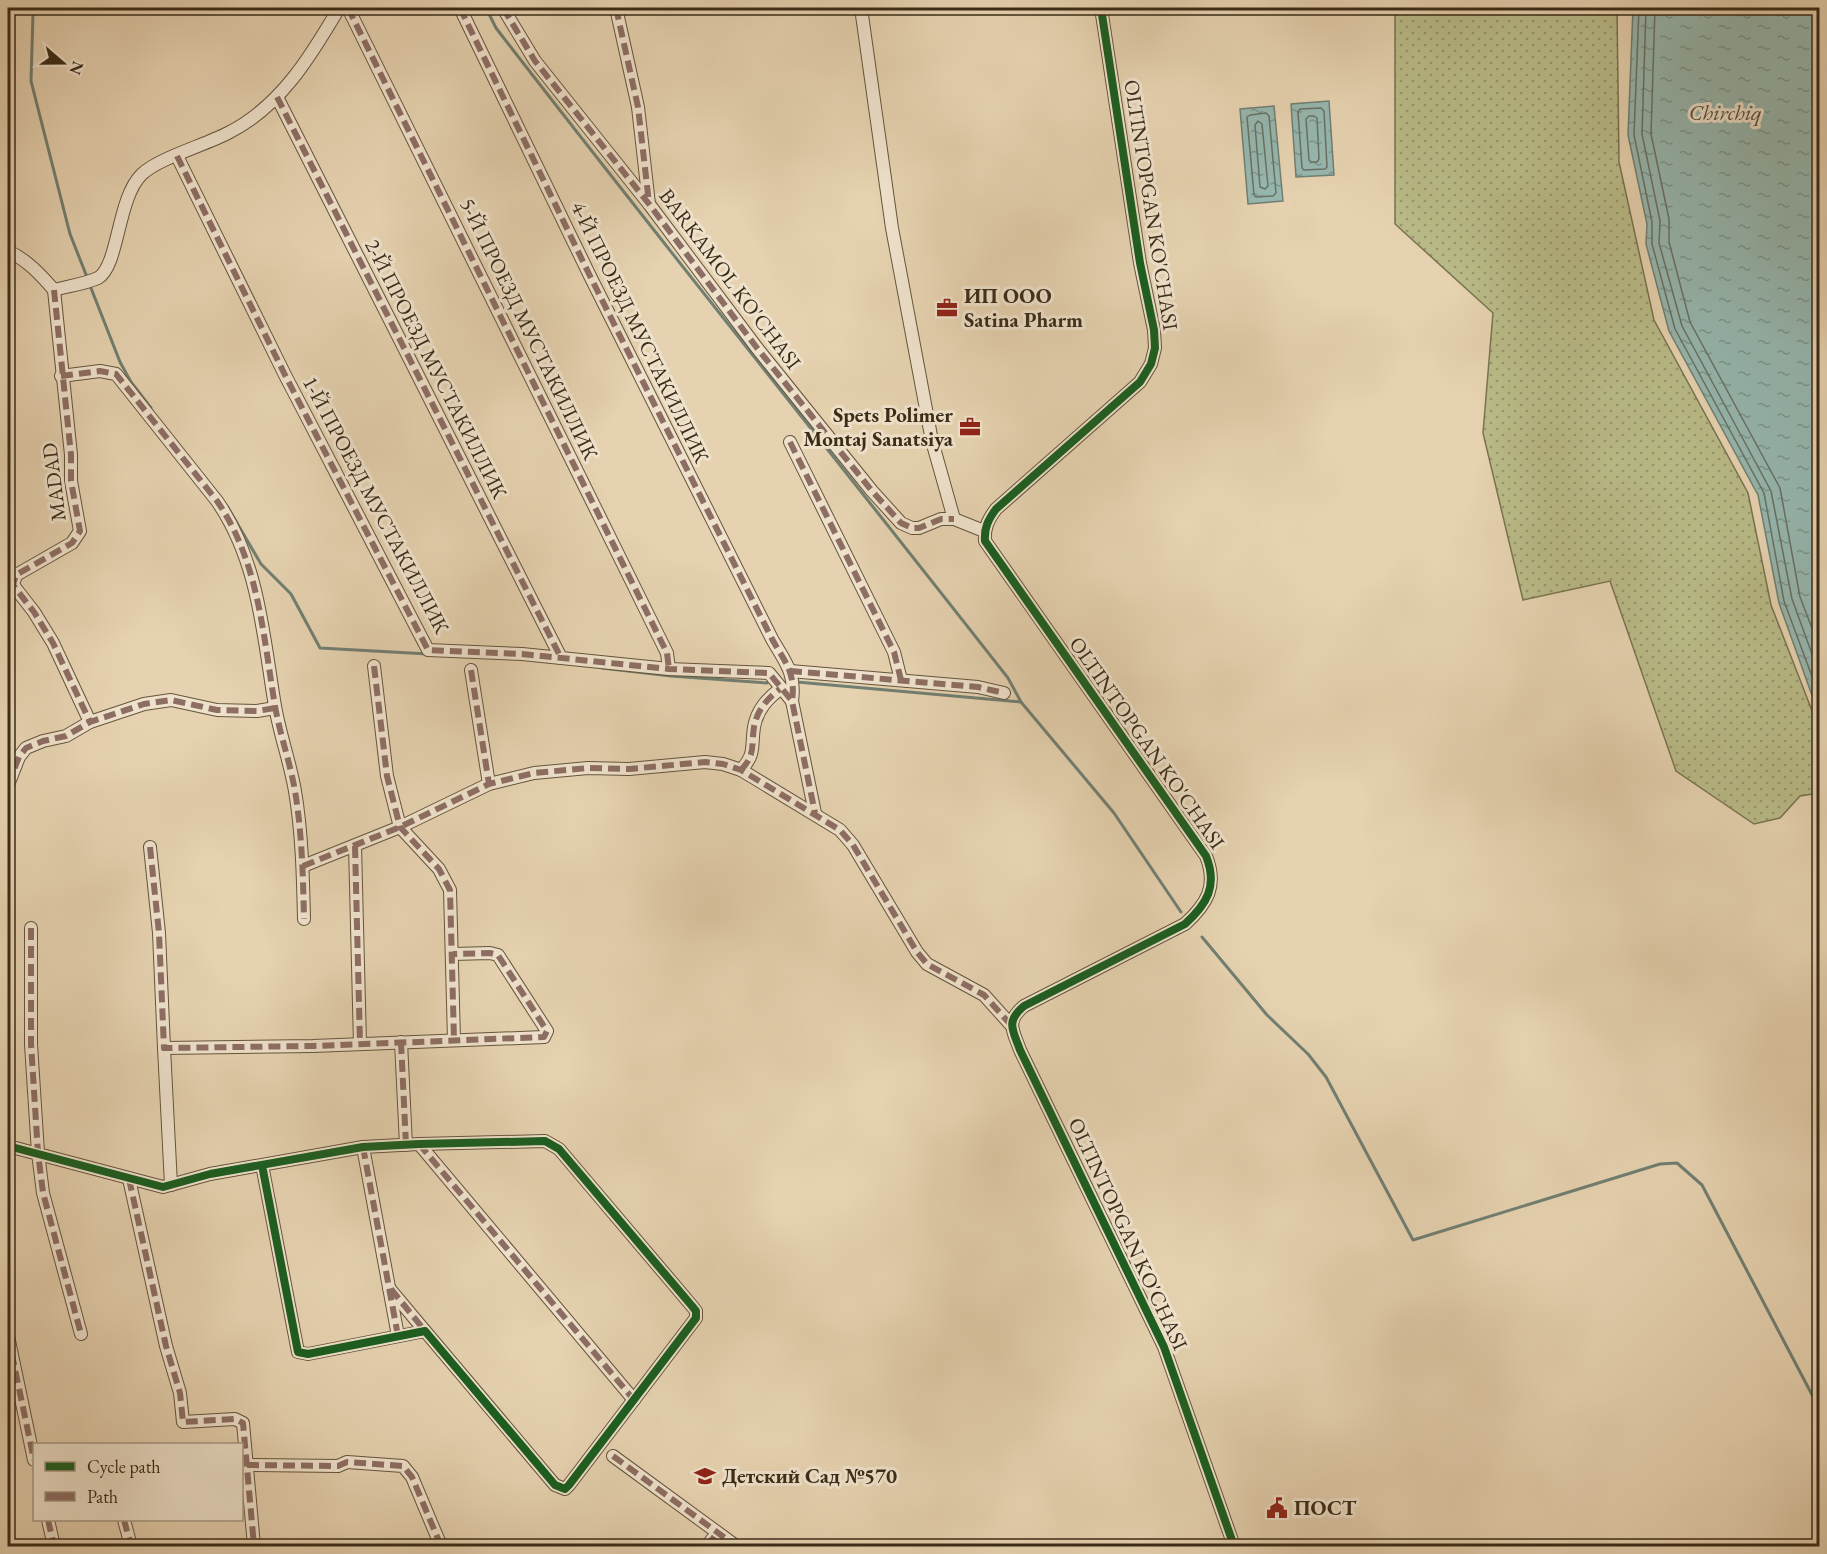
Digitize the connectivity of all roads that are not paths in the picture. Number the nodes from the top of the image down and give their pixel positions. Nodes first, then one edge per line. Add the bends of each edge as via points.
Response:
1 (339, 8) edge
2 (348, 8) edge
3 (460, 8) edge
4 (503, 8) edge
5 (616, 8) edge
6 (861, 8) edge
7 (1101, 8) edge
8 (277, 97) junction
9 (177, 156) junction
10 (649, 204) junction
11 (8, 251) edge
12 (54, 290) junction
13 (61, 376) junction
14 (790, 442) dead end
15 (954, 519) junction
16 (984, 531) junction
17 (561, 658) junction
18 (374, 666) dead end
19 (788, 667) junction
20 (669, 669) junction
21 (471, 670) dead end
22 (769, 674) junction
23 (901, 681) junction
24 (780, 689) junction
25 (1004, 693) dead end
26 (792, 701) junction
27 (275, 708) junction
28 (90, 722) junction
29 (741, 770) junction
30 (489, 784) junction
31 (8, 785) edge
32 (815, 813) junction
33 (400, 827) junction
34 (355, 846) junction
35 (150, 847) dead end
36 (303, 866) junction
37 (304, 919) dead end
38 (31, 928) dead end
39 (453, 954) junction
40 (1011, 1025) junction
41 (454, 1040) junction
42 (401, 1042) junction
43 (360, 1044) junction
44 (164, 1048) junction
45 (419, 1144) junction
46 (406, 1145) junction
47 (8, 1146) edge
48 (363, 1147) junction
49 (38, 1153) junction
50 (262, 1165) junction
51 (129, 1179) junction
52 (171, 1185) junction
53 (388, 1287) junction
54 (425, 1331) junction
55 (81, 1334) dead end
56 (8, 1336) edge
57 (398, 1336) junction
58 (634, 1401) junction
59 (33, 1455) edge
60 (613, 1456) dead end
61 (247, 1465) junction
62 (48, 1521) edge
63 (124, 1521) edge
64 (717, 1533) junction
65 (54, 1546) edge
66 (131, 1546) edge
67 (254, 1546) edge
68 (441, 1546) edge
69 (707, 1546) edge
70 (736, 1546) edge
71 (1234, 1546) edge

1 - 8 street via 313,52
2 - 20 street, 5-Й ПРОЕЗД МУСТАКИЛЛИК via 667,652
3 - 19 street, 4-Й ПРОЕЗД МУСТАКИЛЛИК via 590,276
4 - 10 street, BARKAMOL KO'CHASI via 535,61
5 - 10 street via 638,107
6 - 15 street via 892,228 932,441
7 - 16 street, OLTINTOPGAN KO'CHASI via 1155,348 1140,382 996,509
8 - 9 street via 230,133
8 - 17 street, 2-Й ПРОЕЗД МУСТАКИЛЛИК
9 - 12 street via 155,165 132,188 107,271 89,281
9 - 17 street, 1-Й ПРОЕЗД МУСТАКИЛЛИК via 428,650
10 - 15 street, BARKAMOL KO'CHASI via 757,348 901,523 919,528 941,519
11 - 12 street via 33,267
12 - 13 street, MADAD
13 - 27 street via 100,371 116,374 230,521 256,589
13 - 28 street, MADAD via 80,531 72,543 16,575 13,585 54,643
14 - 23 street via 894,652
15 - 16 street
16 - 40 street, OLTINTOPGAN KO'CHASI via 987,548 1206,856 1212,885 1205,902 1185,924 1024,1006 1013,1016
17 - 20 street, 1-Й ПРОЕЗД МУСТАКИЛЛИК
18 - 33 street via 387,776
19 - 22 street
19 - 23 street
19 - 26 street via 794,686
20 - 22 street, 1-Й ПРОЕЗД МУСТАКИЛЛИК
21 - 30 street
22 - 24 street
23 - 25 street
24 - 26 street
24 - 29 street via 763,704 757,716 752,755
26 - 32 street
27 - 28 street via 217,710 171,700 144,704
27 - 36 street via 295,788
28 - 31 street via 66,736 26,748
29 - 30 street, OLTINTOPGAN KO'CHASI via 705,762 629,769 588,768 534,773
29 - 32 street, OLTINTOPGAN KO'CHASI
30 - 33 street, OLTINTOPGAN KO'CHASI
32 - 40 street, OLTINTOPGAN KO'CHASI via 840,830 853,845 927,963 984,995
33 - 34 street, OLTINTOPGAN KO'CHASI
33 - 39 street via 447,881
34 - 36 street, OLTINTOPGAN KO'CHASI
34 - 43 street
35 - 44 street via 159,933
36 - 37 street
38 - 49 street via 31,1044
39 - 41 street
39 - 41 street via 498,955 547,1030 540,1038
40 - 71 street, OLTINTOPGAN KO'CHASI via 1164,1347
41 - 42 street
42 - 43 street
42 - 46 street
43 - 44 street
44 - 52 street
45 - 46 street
45 - 58 street
45 - 58 street via 537,1140 553,1144 685,1297 696,1311 696,1318
46 - 48 street
47 - 49 street
48 - 50 street
48 - 53 street
49 - 51 street
49 - 55 street via 43,1193
50 - 52 street
50 - 57 street via 298,1352 309,1354
51 - 52 street via 156,1186
51 - 61 street via 180,1393 183,1422 240,1420
53 - 54 street
53 - 57 street
54 - 57 street
54 - 58 street via 560,1488 569,1485
56 - 59 street
60 - 64 street
61 - 67 street
61 - 68 street via 338,1466 347,1462 403,1466 412,1477
62 - 65 street
63 - 66 street
64 - 69 street
64 - 70 street

